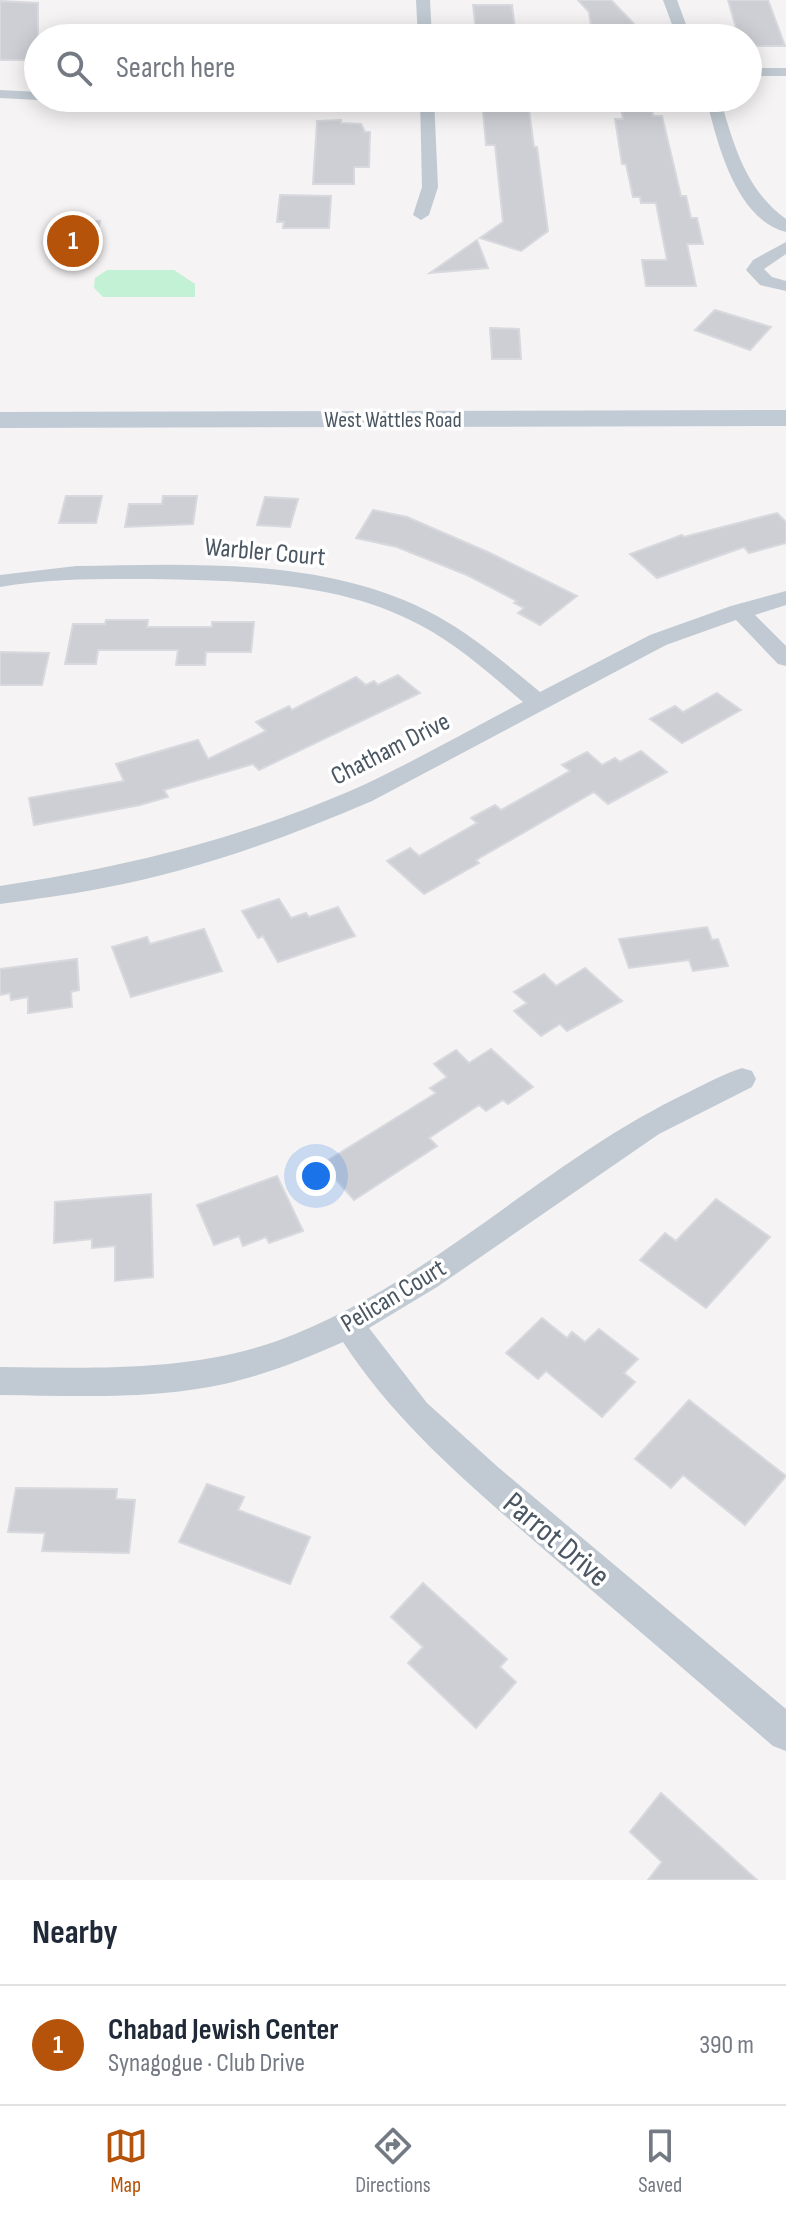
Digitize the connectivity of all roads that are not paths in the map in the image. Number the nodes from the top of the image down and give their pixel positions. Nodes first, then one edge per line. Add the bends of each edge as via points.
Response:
1 (423, 0) edge
2 (670, 0) edge
3 (424, 24) edge
4 (679, 24) edge
5 (762, 72) edge
6 (786, 72) edge
7 (0, 94) edge
8 (24, 95) edge
9 (427, 112) edge
10 (717, 112) edge
11 (421, 215) dead end
12 (786, 227) edge
13 (786, 247) edge
14 (786, 286) edge
15 (786, 418) edge
16 (0, 420) edge
17 (0, 581) edge
18 (786, 598) edge
19 (739, 611) junction
20 (786, 659) edge
21 (540, 704) junction
22 (0, 895) edge
23 (742, 1079) dead end
24 (350, 1325) junction
25 (0, 1381) edge
26 (786, 1733) edge

1 - 3 street
2 - 4 street
5 - 6 street
7 - 8 street
9 - 11 street via 430,187
10 - 12 street via 736,177 752,201
13 - 14 street via 755,270 766,281
15 - 16 street, West Wattles Road
17 - 21 street, Warbler Court via 67,572 266,575 324,583 427,620
18 - 19 street, Chatham Drive
19 - 20 street
19 - 21 street, Chatham Drive via 658,640
21 - 22 street, Chatham Drive via 363,795 275,831 104,879
23 - 24 street, Pelican Court via 650,1125
24 - 25 street, Pelican Court via 280,1354 214,1371 147,1380
24 - 26 street, Parrot Drive via 426,1422

